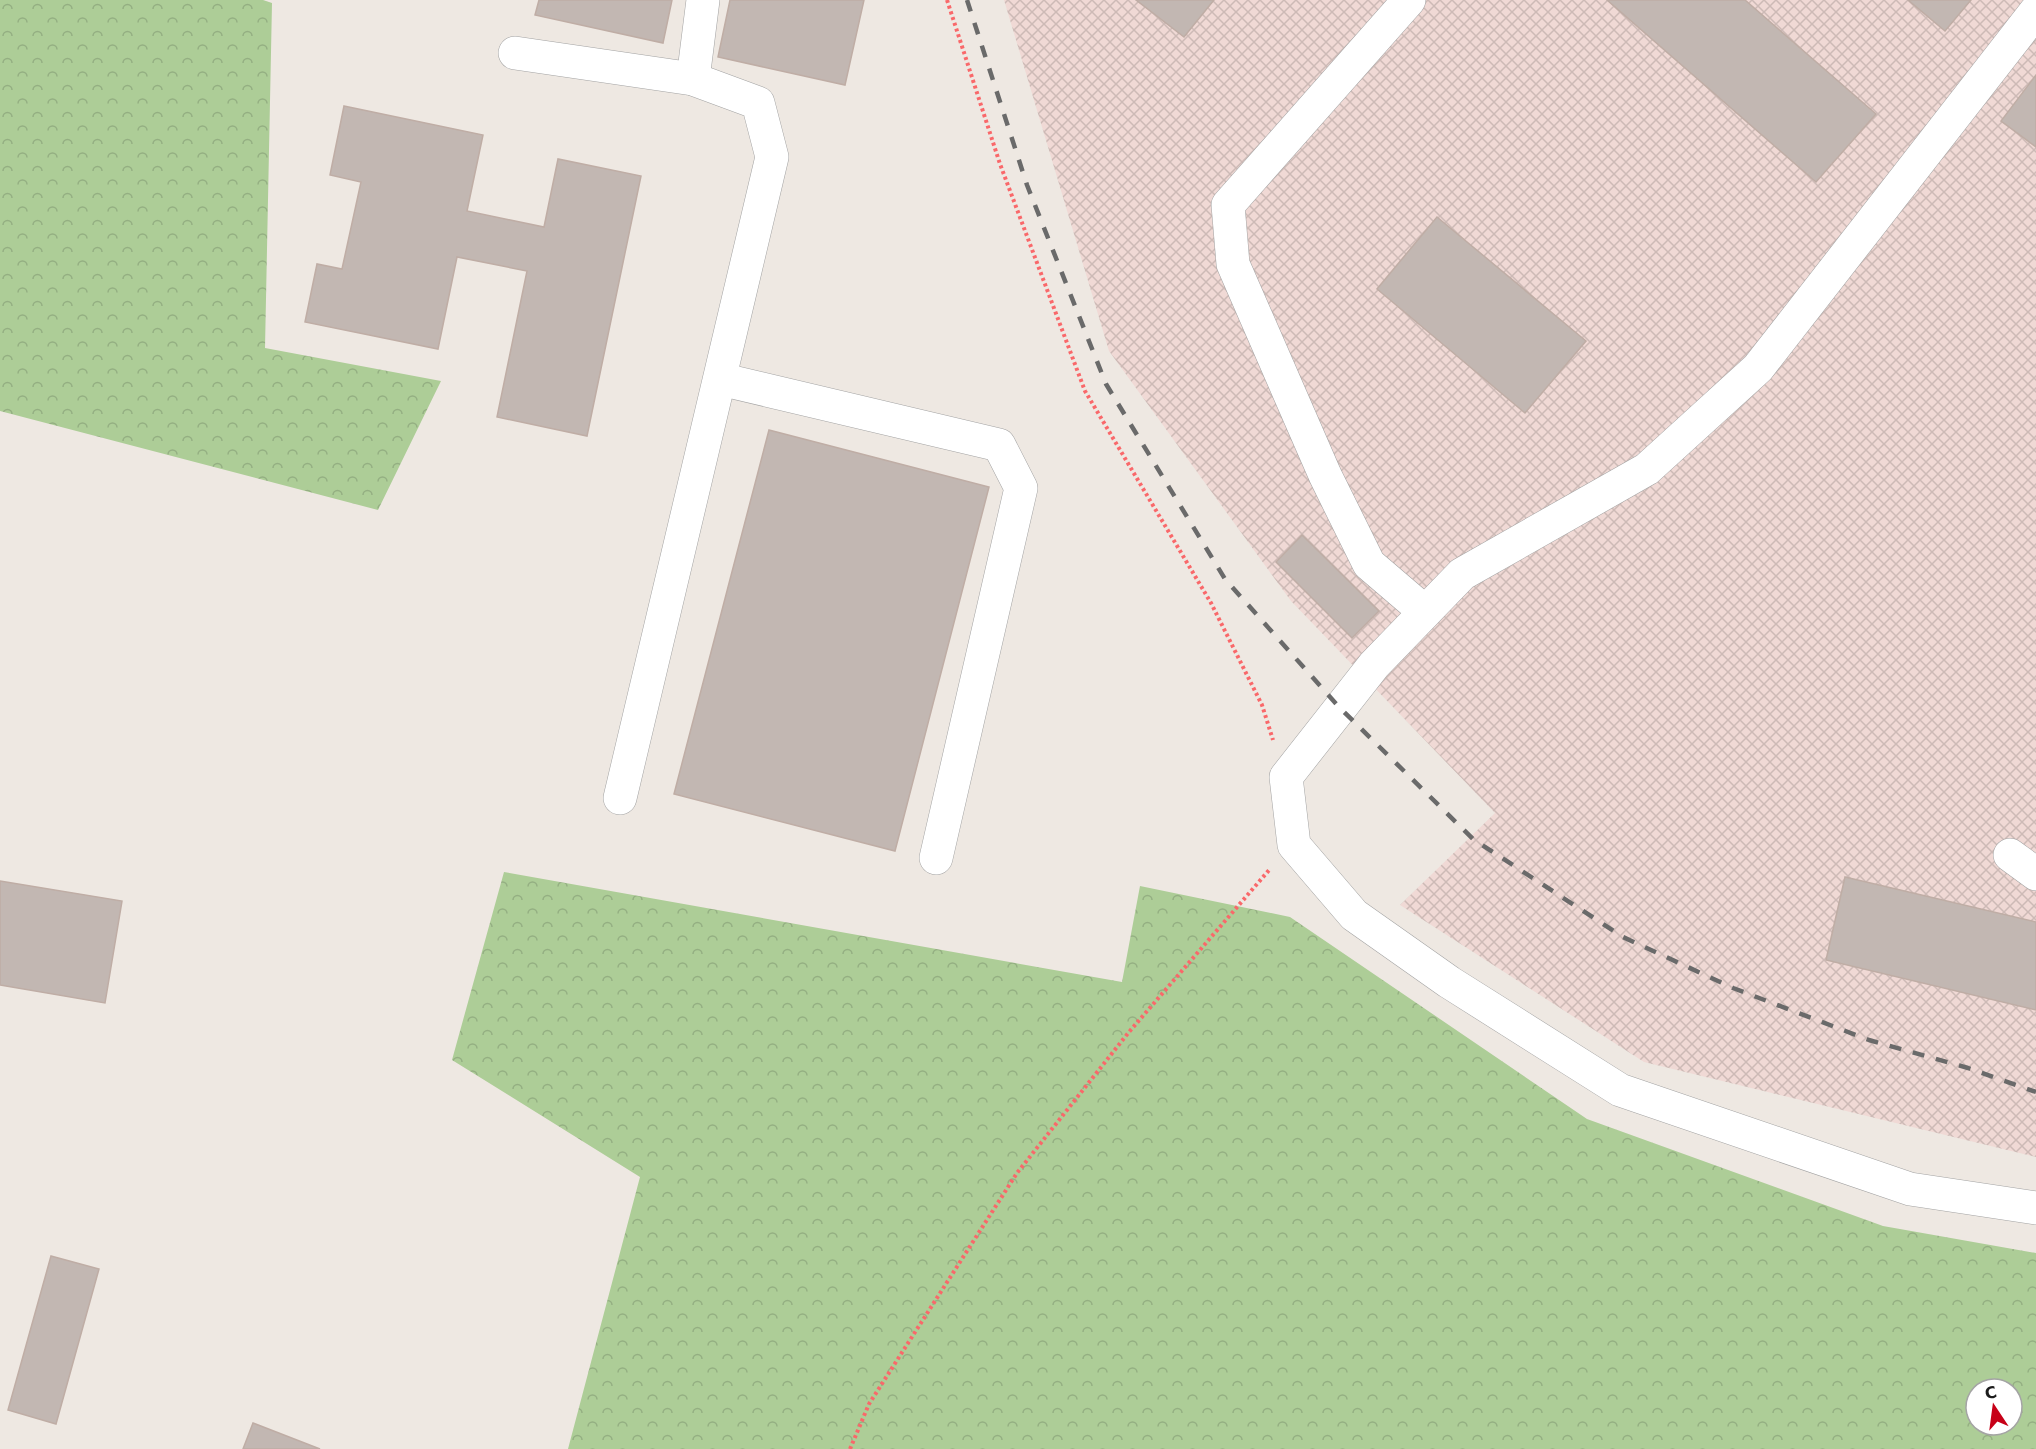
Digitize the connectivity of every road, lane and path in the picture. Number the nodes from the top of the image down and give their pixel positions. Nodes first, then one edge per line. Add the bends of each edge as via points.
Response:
1 (702, 0) edge
2 (947, 0) edge
3 (1409, 0) edge
4 (2036, 11) edge
5 (515, 53) dead end
6 (693, 79) junction
7 (720, 379) junction
8 (1424, 611) junction
9 (1286, 777) junction
10 (620, 798) dead end
11 (1294, 845) junction
12 (2010, 855) dead end
13 (936, 858) dead end
14 (2036, 874) edge
15 (2036, 1208) edge
16 (850, 1449) edge

1 - 6 lane
2 - 9 path via 1000,164 1085,391 1211,603 1262,705
3 - 8 lane via 1228,205 1233,264 1325,475 1369,564
4 - 8 lane via 1758,368 1647,469 1462,574
5 - 6 lane
6 - 7 lane via 758,103 772,157
7 - 10 lane
7 - 13 lane via 999,445 1021,488
8 - 9 lane via 1374,665
9 - 11 lane
11 - 15 lane via 1354,915 1449,982 1620,1090 1910,1189
11 - 16 path via 1129,1032 1017,1173 869,1404
12 - 14 lane

